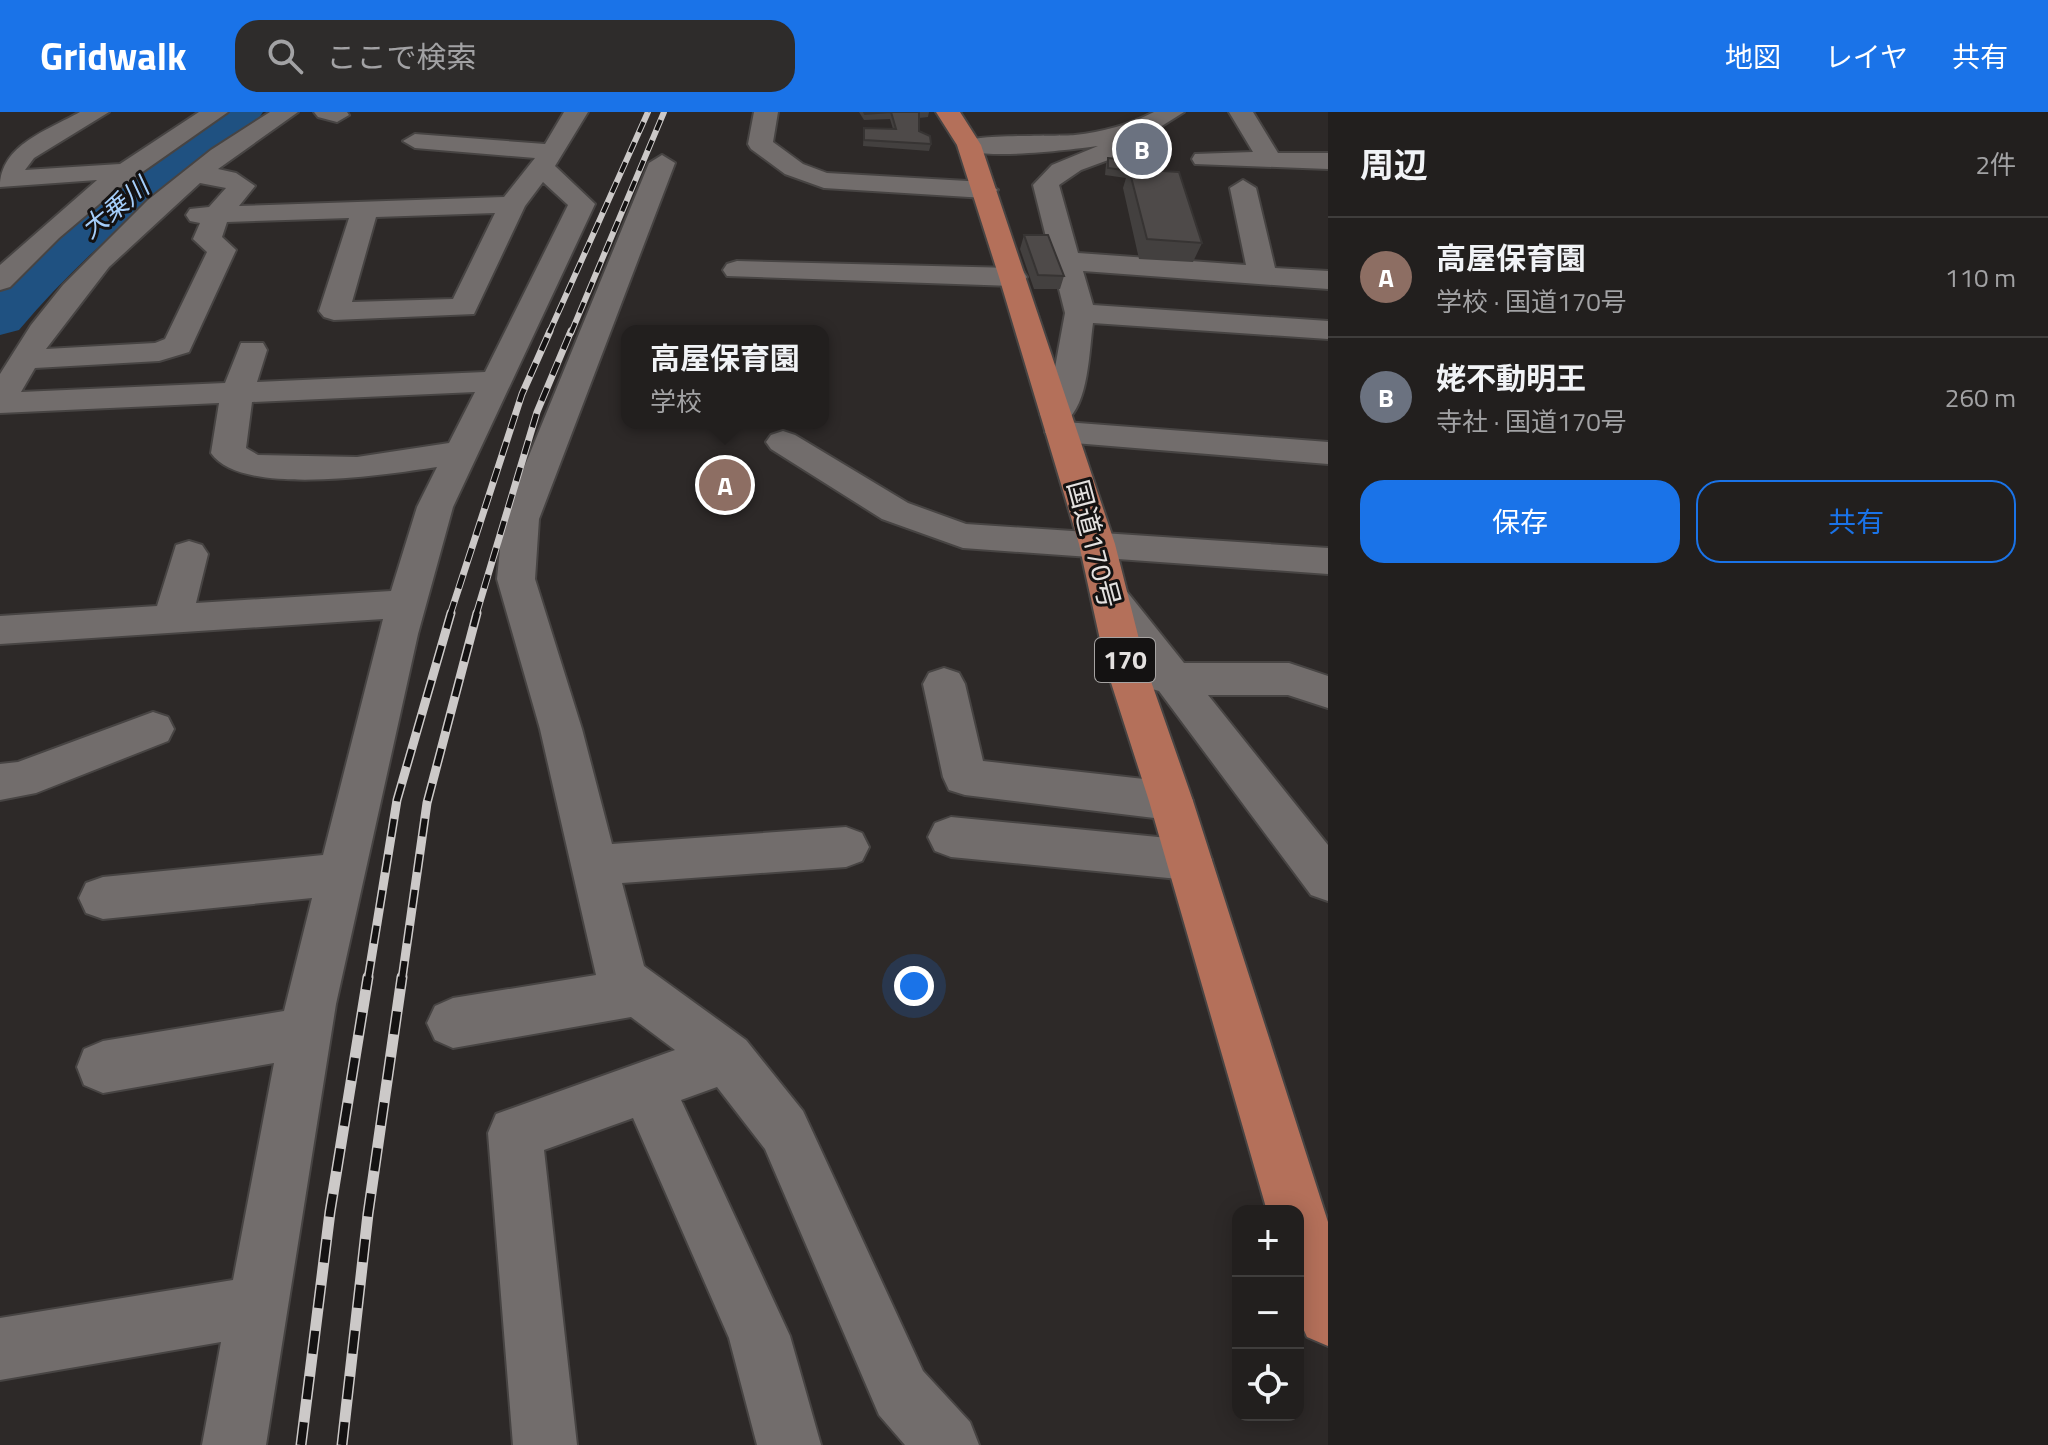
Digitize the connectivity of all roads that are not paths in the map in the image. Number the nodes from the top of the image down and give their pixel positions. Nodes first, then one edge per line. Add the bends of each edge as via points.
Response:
1 (97, 112) edge
2 (216, 112) edge
3 (286, 112) edge
4 (576, 112) edge
5 (766, 112) edge
6 (948, 112) edge
7 (1172, 112) edge
8 (1241, 112) edge
9 (429, 122) dead end
10 (234, 143) junction
11 (1129, 144) dead end
12 (969, 145) junction
13 (277, 152) dead end
14 (1269, 158) junction
15 (1204, 159) dead end
16 (547, 160) junction
17 (1328, 161) edge
18 (662, 163) dead end
19 (123, 171) junction
20 (195, 175) junction
21 (3, 178) edge
22 (1243, 188) dead end
23 (985, 190) junction
24 (512, 205) junction
25 (364, 212) junction
26 (216, 215) junction
27 (137, 224) junction
28 (60, 226) junction
29 (1067, 261) junction
30 (737, 270) dead end
31 (1262, 274) junction
32 (1013, 277) junction
33 (1328, 280) edge
34 (0, 281) edge
35 (1080, 313) junction
36 (1328, 330) edge
37 (252, 350) dead end
38 (25, 359) junction
39 (497, 381) junction
40 (237, 394) junction
41 (0, 402) edge
42 (1059, 423) junction
43 (783, 442) dead end
44 (462, 452) junction
45 (1328, 453) edge
46 (1097, 544) junction
47 (189, 554) dead end
48 (1328, 561) edge
49 (1110, 598) junction
50 (407, 604) junction
51 (173, 619) junction
52 (0, 630) edge
53 (1126, 667) junction
54 (1171, 679) junction
55 (944, 684) dead end
56 (1328, 692) edge
57 (153, 729) dead end
58 (0, 782) edge
59 (1171, 801) junction
60 (951, 837) dead end
61 (846, 847) dead end
62 (1189, 860) junction
63 (594, 865) junction
64 (342, 874) junction
65 (1328, 880) edge
66 (103, 898) dead end
67 (638, 992) junction
68 (453, 1023) dead end
69 (306, 1032) junction
70 (727, 1058) junction
71 (103, 1067) dead end
72 (647, 1087) junction
73 (1294, 1205) edge
74 (1304, 1238) edge
75 (258, 1306) junction
76 (1328, 1316) edge
77 (0, 1349) edge
78 (234, 1445) edge
79 (545, 1445) edge
80 (789, 1445) edge
81 (947, 1445) edge

1 - 21 street via 25,153
2 - 19 street
3 - 10 street
4 - 16 street
5 - 23 street via 760,144 794,169 824,180
6 - 12 highway, 国道170号 / 170
7 - 12 street via 1107,138
8 - 14 street
9 - 16 street via 415,141
10 - 13 street
10 - 20 street
11 - 29 street via 1076,164 1046,185
12 - 23 highway, 国道170号 / 170
14 - 15 street
14 - 17 street
16 - 24 street
16 - 39 street via 582,204
18 - 63 street via 521,519 516,579
19 - 21 street
19 - 28 street
20 - 26 street via 227,178 242,186
20 - 27 street
22 - 31 street
23 - 32 highway, 国道170号 / 170
24 - 25 street
24 - 25 street via 464,308 334,311
25 - 26 street
26 - 27 street
26 - 38 street via 207,239 222,250 178,345 159,352
27 - 28 street
27 - 38 street via 47,322
28 - 34 street
29 - 31 street
29 - 35 street
30 - 32 street
31 - 33 street
32 - 42 highway, 国道170号 / 170
35 - 36 street
35 - 42 street
37 - 40 street
38 - 41 street
39 - 40 street
39 - 44 street
40 - 41 street
40 - 44 street via 228,453 251,466 357,468
42 - 45 street
42 - 46 highway, 国道170号 / 170
43 - 46 street via 895,511 963,536
44 - 50 street via 435,507
46 - 48 street
46 - 49 highway, 国道170号 / 170
47 - 51 street
49 - 53 highway, 国道170号 / 170
49 - 54 street
50 - 51 street
50 - 64 street
51 - 52 street
53 - 54 street
53 - 59 highway, 国道170号 / 170
54 - 56 street via 1289,679
54 - 65 street
55 - 59 street via 965,777
57 - 58 street via 20,780
59 - 62 highway, 国道170号 / 170
60 - 62 street
61 - 63 street
62 - 73 highway, 国道170号 / 170
63 - 67 street via 622,980
64 - 66 street
64 - 69 street
67 - 68 street
67 - 70 street
69 - 71 street
69 - 75 street
70 - 72 street
70 - 81 street via 784,1130 901,1393
72 - 79 street via 515,1133
72 - 80 street via 759,1336
74 - 76 highway
75 - 77 street
75 - 78 street

